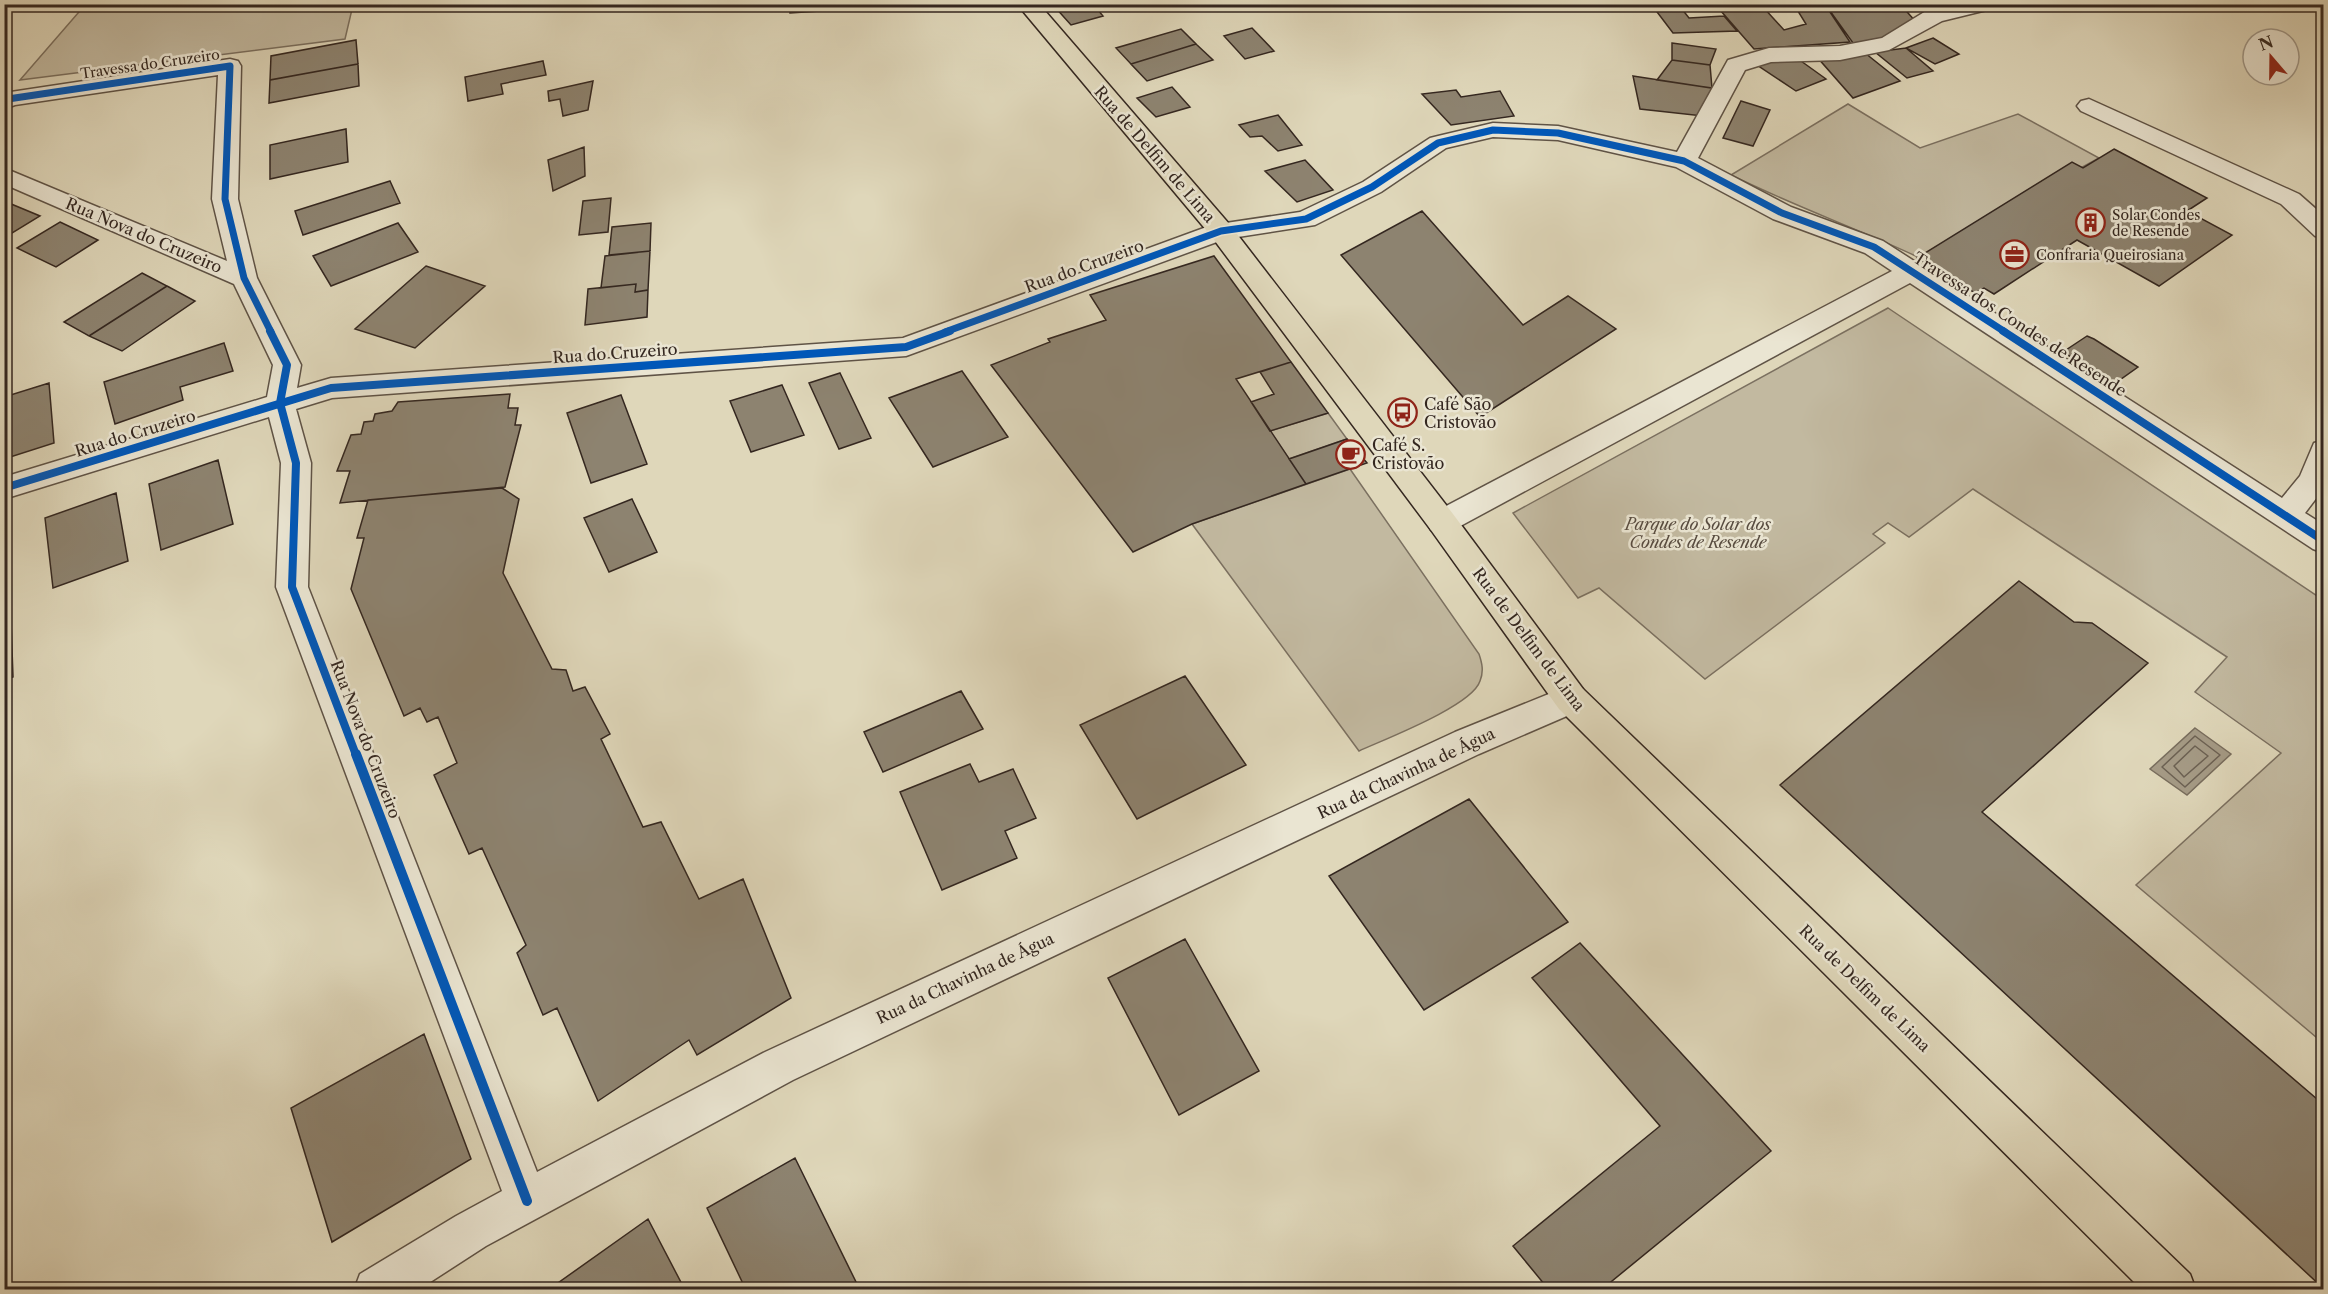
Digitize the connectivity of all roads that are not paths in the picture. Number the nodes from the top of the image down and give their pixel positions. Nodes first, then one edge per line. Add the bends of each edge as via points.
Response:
1 (1027, 4) edge
2 (1912, 4) edge
3 (1983, 4) edge
4 (1934, 16) junction
5 (4, 102) edge
6 (2089, 106) dead end
7 (1684, 160) junction
8 (4, 175) edge
9 (2324, 230) edge
10 (1221, 231) junction
11 (1912, 271) junction
12 (244, 278) junction
13 (280, 404) junction
14 (2324, 451) edge
15 (4, 488) edge
16 (2286, 516) junction
17 (1442, 522) junction
18 (2324, 541) edge
19 (1571, 699) junction
20 (527, 1201) junction
21 (376, 1290) edge
22 (2174, 1290) edge

1 - 10 main road, Rua de Delfim de Lima
2 - 4 street
3 - 4 street
4 - 7 street via 1889,44 1840,52 1769,55 1736,65
5 - 12 street, Travessa do Cruzeiro via 230,66 225,199
6 - 9 street via 2290,199
7 - 10 street, Travessa dos Condes de Resende via 1558,133 1493,130 1438,143 1372,187 1306,219
7 - 11 street, Travessa dos Condes de Resende via 1782,213 1874,247
8 - 12 street, Rua Nova do Cruzeiro
10 - 13 street, Rua do Cruzeiro via 906,347 331,388
10 - 17 main road, Rua de Delfim de Lima
11 - 16 street, Travessa dos Condes de Resende
11 - 17 street
12 - 13 street, Rua Nova do Cruzeiro via 287,365
13 - 15 street, Rua do Cruzeiro
13 - 20 street, Rua Nova do Cruzeiro via 296,463 291,587
14 - 16 street via 2313,480
16 - 18 street, Travessa dos Condes de Resende
17 - 19 main road, Rua de Delfim de Lima
19 - 20 street, Rua da Chavinha de Água via 1467,743 779,1066
19 - 22 main road, Rua de Delfim de Lima
20 - 21 street, Rua da Chavinha de Água

